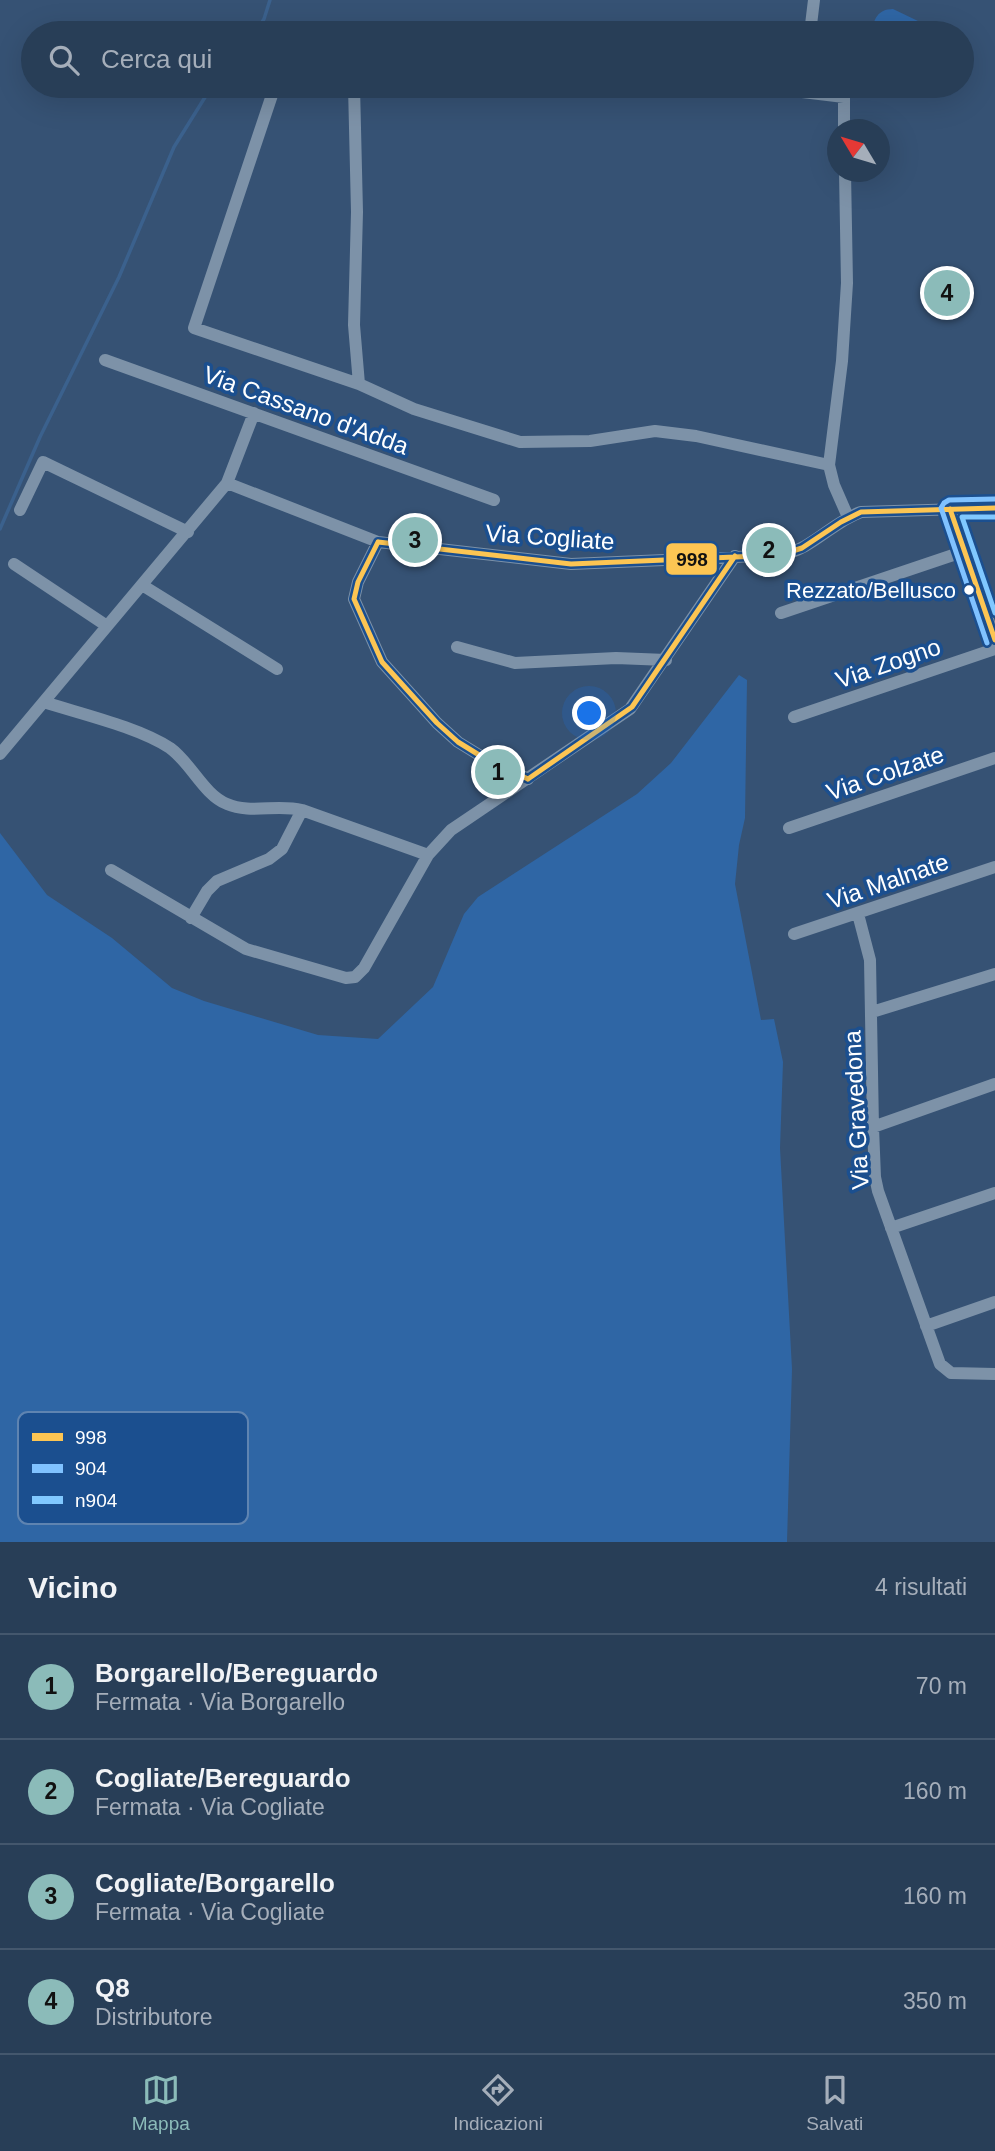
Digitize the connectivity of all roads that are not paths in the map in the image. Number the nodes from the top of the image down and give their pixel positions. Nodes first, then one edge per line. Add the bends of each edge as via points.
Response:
1 (814, 0) edge
2 (811, 21) edge
3 (271, 98) edge
4 (354, 98) edge
5 (844, 98) edge
6 (844, 119) edge
7 (845, 182) edge
8 (105, 360) dead end
9 (359, 384) junction
10 (254, 413) junction
11 (829, 465) junction
12 (227, 483) junction
13 (494, 500) dead end
14 (995, 508) edge
15 (950, 509) junction
16 (20, 510) dead end
17 (848, 517) junction
18 (188, 532) junction
19 (379, 542) junction
20 (965, 551) junction
21 (735, 556) junction
22 (14, 564) dead end
23 (142, 585) junction
24 (781, 613) dead end
25 (107, 626) junction
26 (995, 640) edge
27 (457, 647) dead end
28 (995, 649) edge
29 (666, 660) junction
30 (277, 669) dead end
31 (44, 702) junction
32 (794, 717) dead end
33 (0, 754) edge
34 (995, 758) edge
35 (528, 779) junction
36 (302, 810) junction
37 (789, 828) dead end
38 (428, 855) junction
39 (995, 867) edge
40 (111, 870) dead end
41 (858, 914) junction
42 (191, 918) junction
43 (794, 934) dead end
44 (995, 974) edge
45 (872, 1012) junction
46 (995, 1084) edge
47 (873, 1126) junction
48 (995, 1193) edge
49 (891, 1228) junction
50 (995, 1302) edge
51 (926, 1326) junction
52 (995, 1374) edge

1 - 2 street
3 - 9 street via 194,328
4 - 9 street via 354,325
5 - 6 street
7 - 11 street via 847,283
8 - 10 street, Via Cassano d'Adda
9 - 11 street via 414,409 520,442 590,441 655,432 696,436
10 - 12 street
10 - 13 street, Via Cassano d'Adda
11 - 17 street
12 - 18 street
12 - 19 street, Via Cogliate
14 - 15 street, Via Cogliate
15 - 17 street, Via Cogliate via 873,510
15 - 20 street
16 - 18 street via 43,462
17 - 21 street, Via Cogliate via 794,552
18 - 23 street
19 - 21 street, Via Cogliate via 571,564
19 - 35 street via 354,599 382,662 458,742
20 - 24 street
20 - 26 street
21 - 29 street
22 - 25 street
23 - 25 street
23 - 30 street
25 - 31 street
27 - 29 street via 515,663
28 - 32 street, Via Zogno
29 - 35 street via 627,712
31 - 33 street
31 - 36 street via 167,746 229,805
34 - 37 street, Via Colzate
35 - 38 street via 448,833
36 - 38 street
36 - 42 street via 278,852 217,881
38 - 42 street via 355,977 261,955
39 - 41 street, Via Malnate
40 - 42 street
41 - 43 street, Via Malnate
41 - 45 street, Via Gravedona via 870,960
44 - 45 street
45 - 47 street, Via Gravedona
46 - 47 street
47 - 49 street, Via Gravedona via 876,1181
48 - 49 street
49 - 51 street, Via Gravedona
50 - 51 street
51 - 52 street, Via Gravedona via 944,1369

